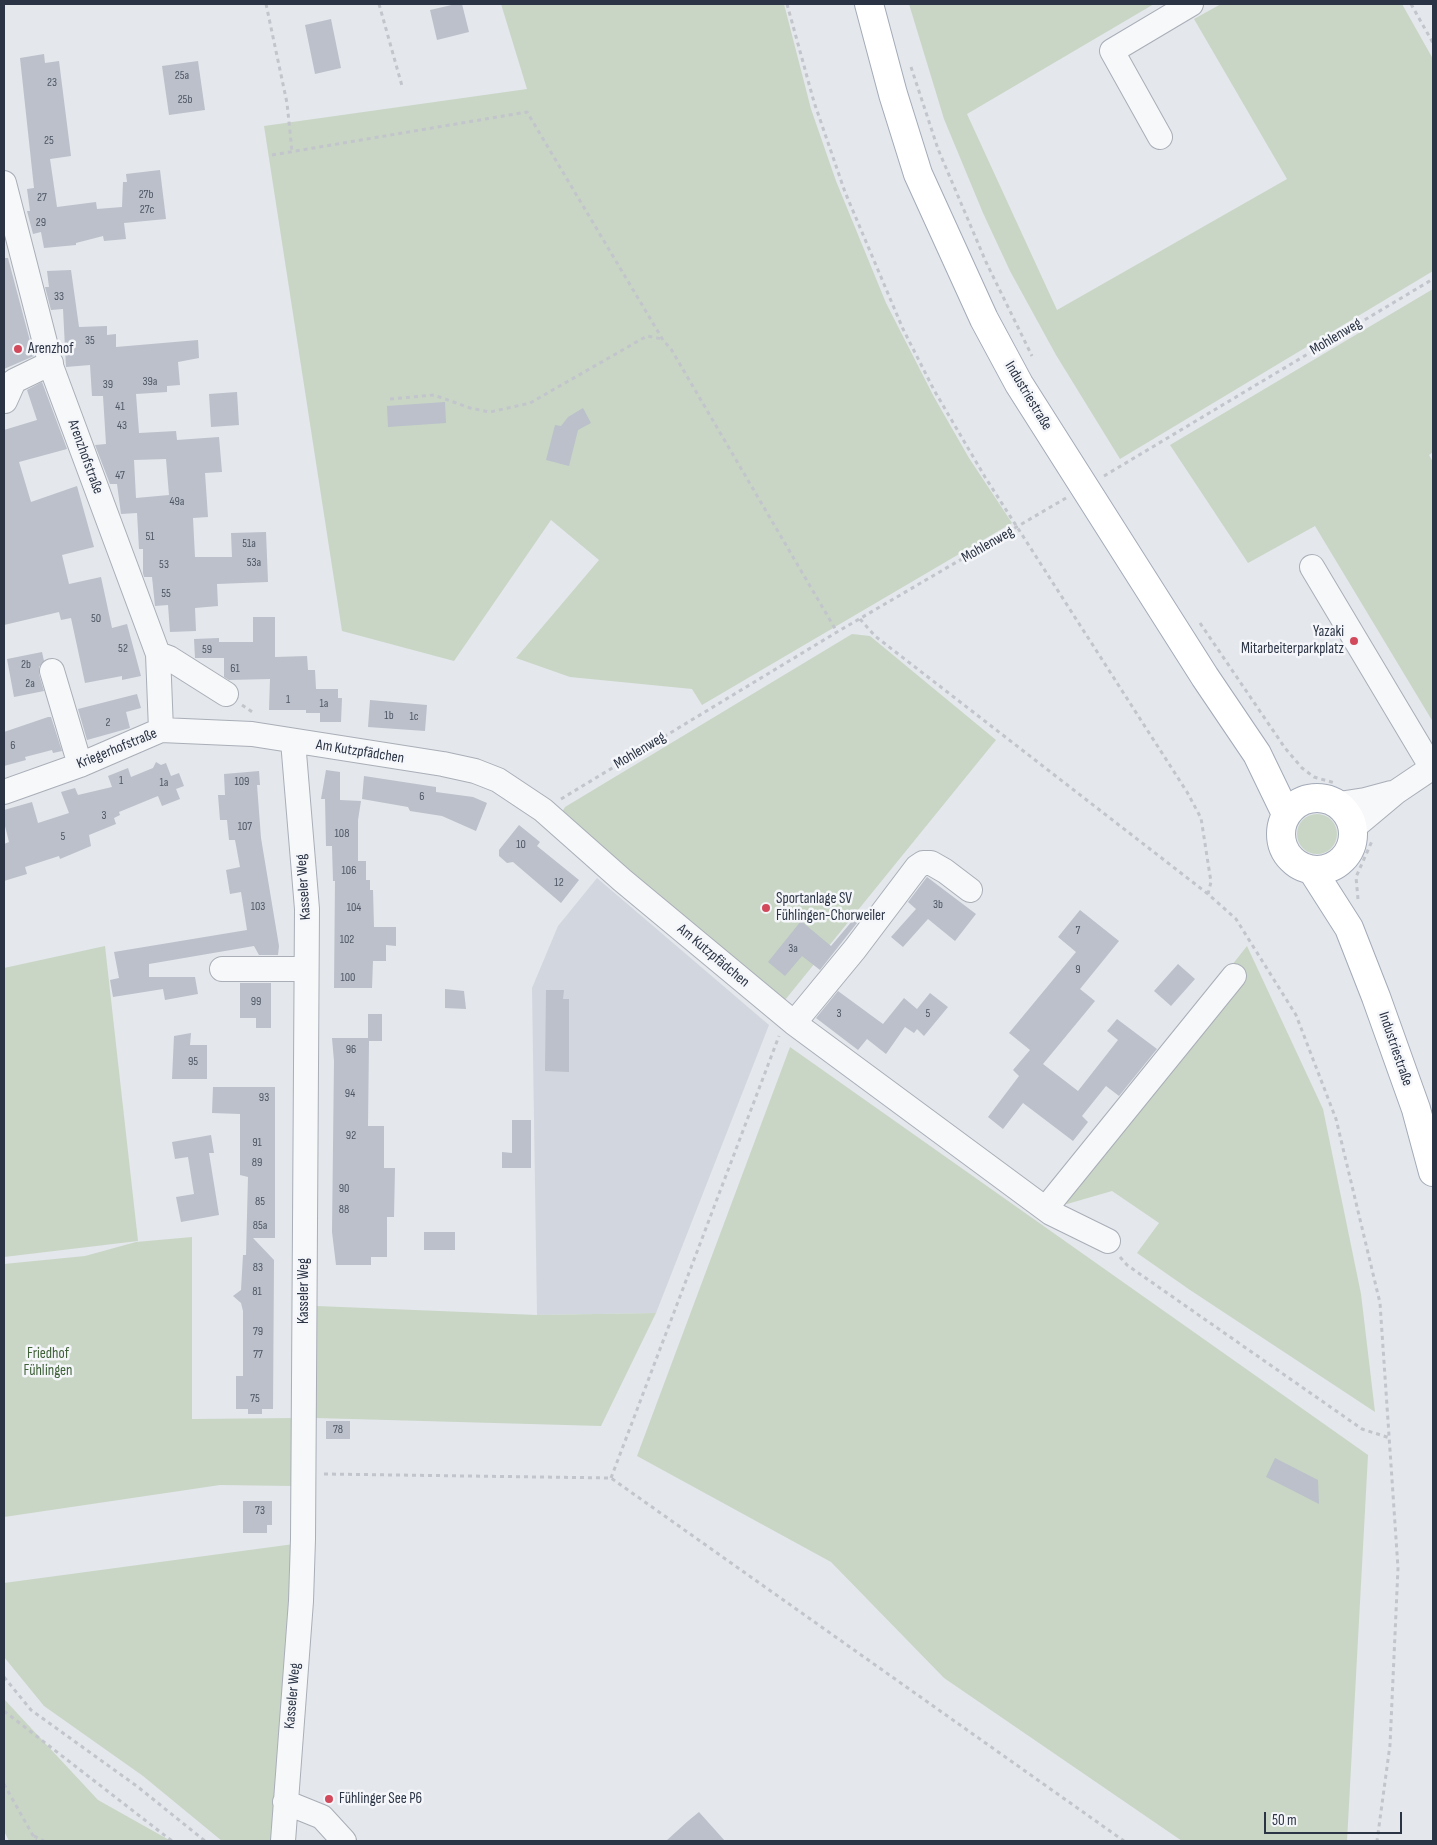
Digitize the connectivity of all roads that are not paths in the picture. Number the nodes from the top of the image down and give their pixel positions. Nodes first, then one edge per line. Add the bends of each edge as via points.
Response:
1 (869, 4) edge
2 (1192, 4) edge
3 (1160, 137) dead end
4 (4, 183) edge
5 (50, 364) junction
6 (6, 401) dead end
7 (1312, 567) dead end
8 (158, 654) junction
9 (52, 671) dead end
10 (226, 694) dead end
11 (161, 730) junction
12 (293, 741) junction
13 (1257, 754) junction
14 (80, 765) junction
15 (1433, 767) edge
16 (4, 792) edge
17 (1396, 792) junction
18 (1310, 798) junction
19 (1352, 802) junction
20 (1286, 814) junction
21 (1354, 828) junction
22 (1339, 863) junction
23 (1312, 870) junction
24 (970, 890) dead end
25 (1348, 928) junction
26 (222, 969) dead end
27 (306, 969) junction
28 (1234, 976) dead end
29 (790, 1020) junction
30 (1433, 1172) edge
31 (1046, 1208) junction
32 (1108, 1241) road end
33 (285, 1802) junction
34 (283, 1841) edge
35 (344, 1841) edge

1 - 13 main road, Industriestraße via 918,174 956,260 1019,384 1096,477 1205,677
2 - 3 street via 1112,51
4 - 5 street, Arenzhofstraße
5 - 6 street via 14,381
5 - 8 street, Arenzhofstraße
7 - 15 street
8 - 10 street
8 - 11 street, Arenzhofstraße
9 - 14 street
11 - 12 street, Kriegerhofstraße via 252,734
11 - 14 street, Kriegerhofstraße
12 - 27 street, Kasseler Weg via 307,909
12 - 29 street, Am Kutzpfädchen via 475,771 498,780 543,810
13 - 18 main road, Industriestraße
13 - 20 main road, Industriestraße
14 - 16 street, Kriegerhofstraße
15 - 17 street
17 - 19 street
17 - 21 street
18 - 19 main road
18 - 20 main road via 1296,804
19 - 21 main road via 1348,814
20 - 23 main road via 1281,828 1288,856 1298,865
21 - 22 main road via 1351,848
22 - 23 main road via 1326,869
22 - 25 main road, Industriestraße
23 - 25 main road, Industriestraße
24 - 29 street via 931,863 923,862 855,949
25 - 30 main road, Industriestraße via 1398,1055
26 - 27 street
27 - 33 street, Kasseler Weg via 301,1601
28 - 31 street
29 - 31 street, Am Kutzpfädchen
31 - 32 street, Am Kutzpfädchen
33 - 34 street, Kasseler Weg
33 - 35 street via 322,1817

